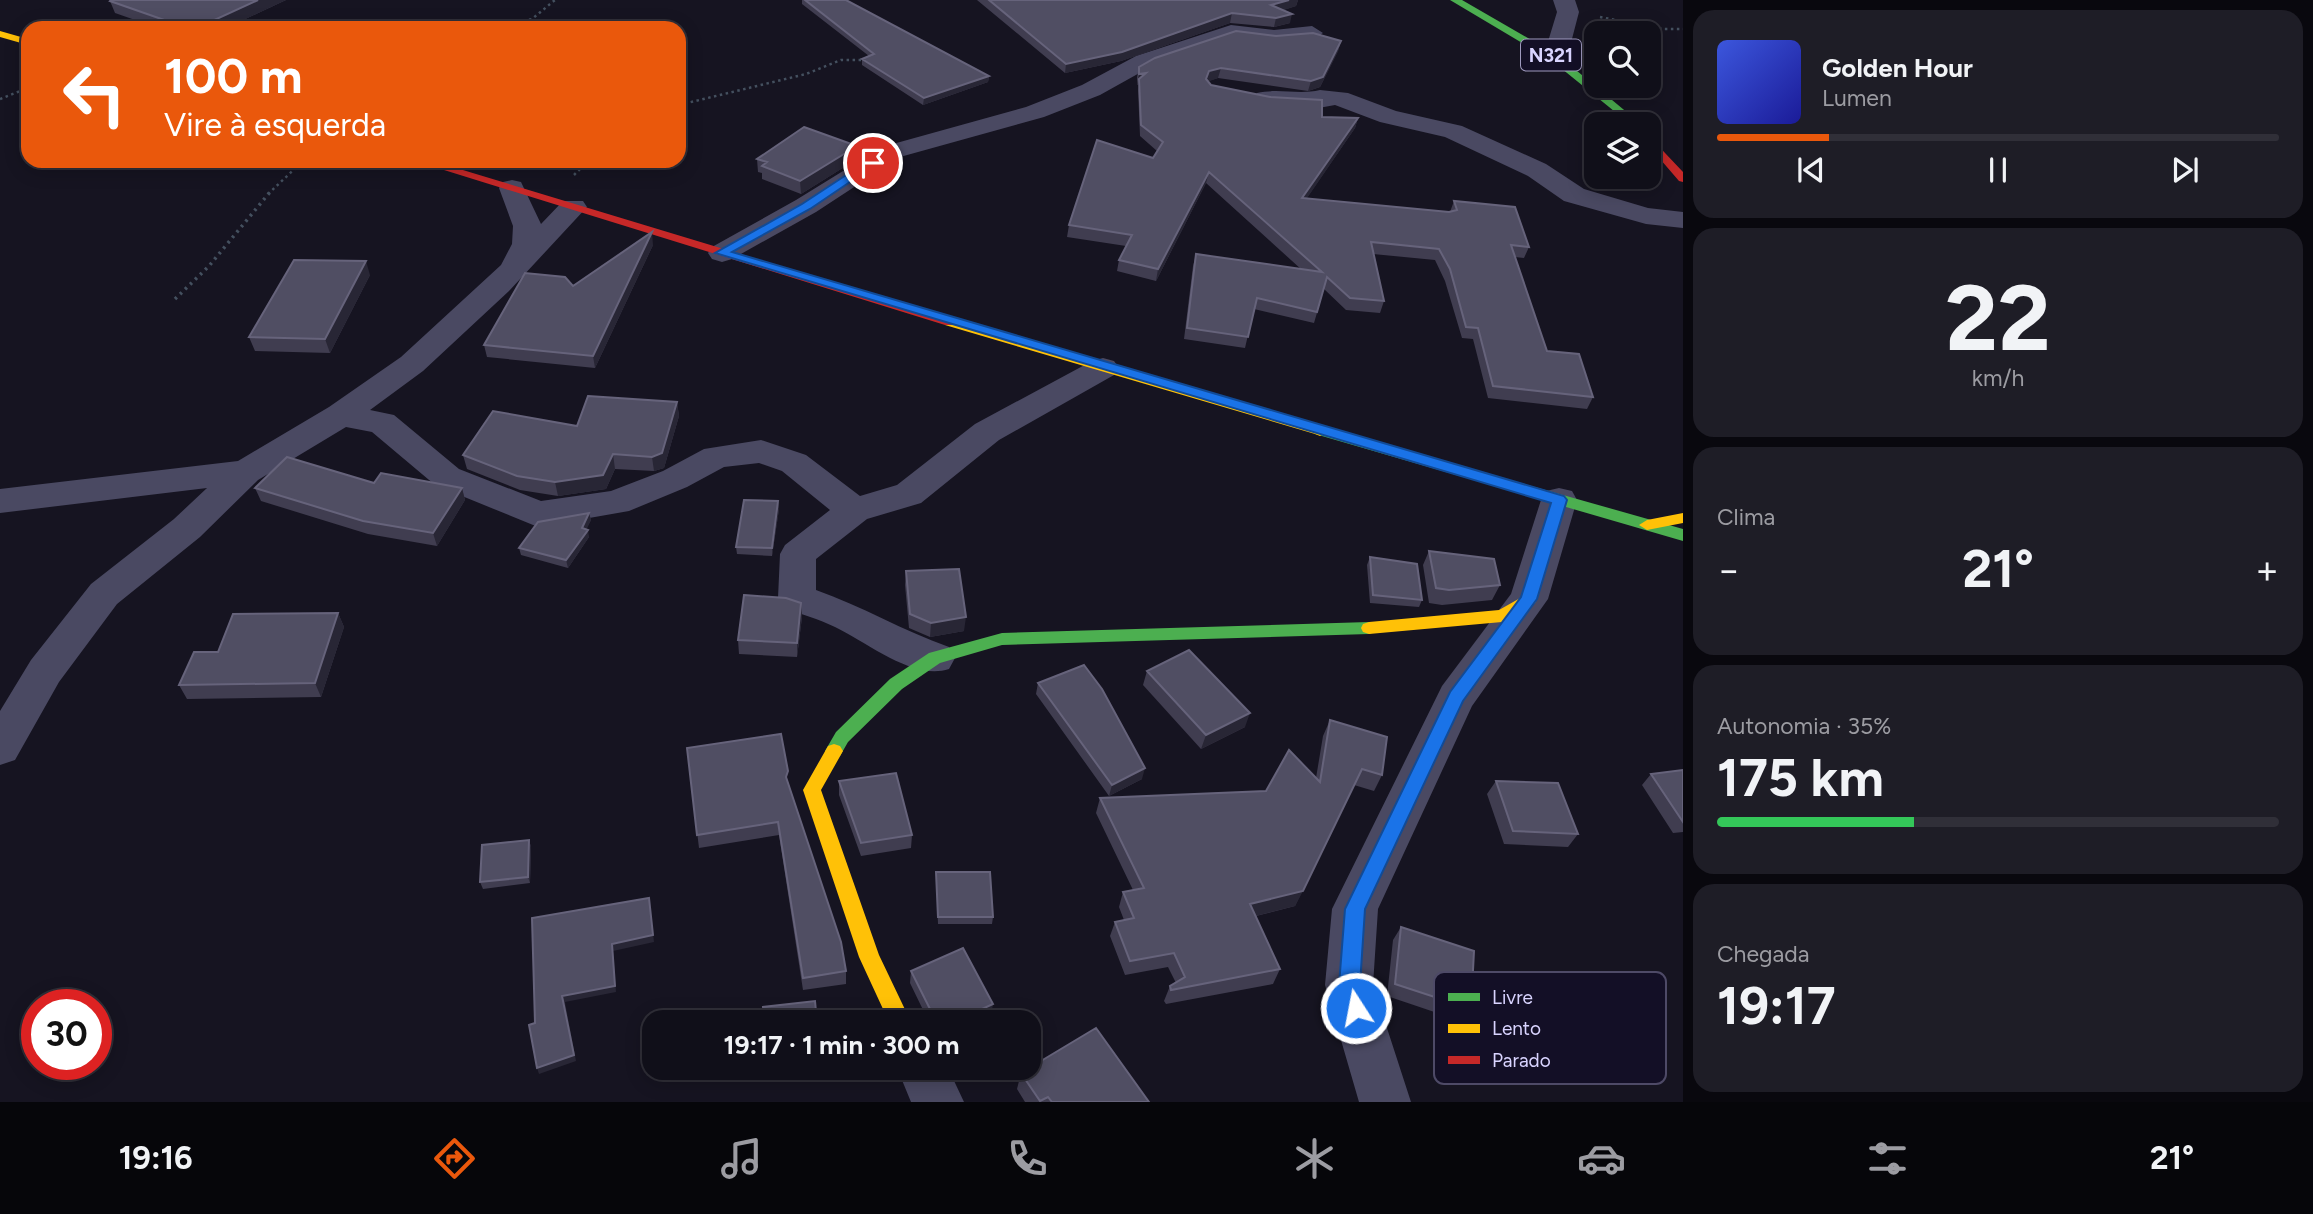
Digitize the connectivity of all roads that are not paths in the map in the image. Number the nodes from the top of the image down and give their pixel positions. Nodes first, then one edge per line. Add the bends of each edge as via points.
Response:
1 (1455, 0) edge
2 (1566, 6) edge
3 (1312, 33) edge
4 (0, 34) edge
5 (21, 40) edge
6 (1555, 58) junction
7 (1237, 93) edge
8 (1621, 112) edge
9 (1661, 153) edge
10 (445, 168) edge
11 (1683, 179) edge
12 (512, 188) junction
13 (573, 207) junction
14 (1683, 220) edge
15 (722, 253) junction
16 (499, 285) junction
17 (1103, 368) junction
18 (341, 415) junction
19 (246, 472) junction
20 (1559, 500) junction
21 (0, 501) edge
22 (854, 510) junction
23 (1683, 518) edge
24 (1647, 525) junction
25 (1683, 535) edge
26 (1529, 599) junction
27 (935, 659) junction
28 (0, 748) edge
29 (894, 1010) edge
30 (928, 1080) edge
31 (938, 1102) edge
32 (1385, 1102) edge

1 - 6 main road, N321
2 - 6 street
3 - 15 street via 1273,37 1231,32 1144,61 1091,90 1035,112 891,152
4 - 5 main road
6 - 8 main road, N321
7 - 14 street via 1314,102 1320,97 1339,98 1389,117 1453,131 1537,170 1574,195 1646,216
9 - 11 main road
10 - 12 main road
12 - 13 main road
12 - 16 street via 529,224 528,246
13 - 15 main road
13 - 16 street
15 - 17 main road
16 - 18 street via 412,364
17 - 20 main road
17 - 22 street via 986,432 909,494
18 - 19 street
18 - 22 street via 382,423 447,477 538,514 616,502 716,457 761,451 794,463
19 - 21 street
19 - 28 street via 187,528 104,594 45,671
20 - 24 main road
20 - 26 street
22 - 27 street via 798,554 797,598 848,616
23 - 24 main road
24 - 25 main road
26 - 27 main road via 1502,616 1396,628 1003,639
26 - 32 street via 1456,697 1355,909 1349,985
27 - 29 main road via 896,684 842,737 812,790 869,957
30 - 31 street

